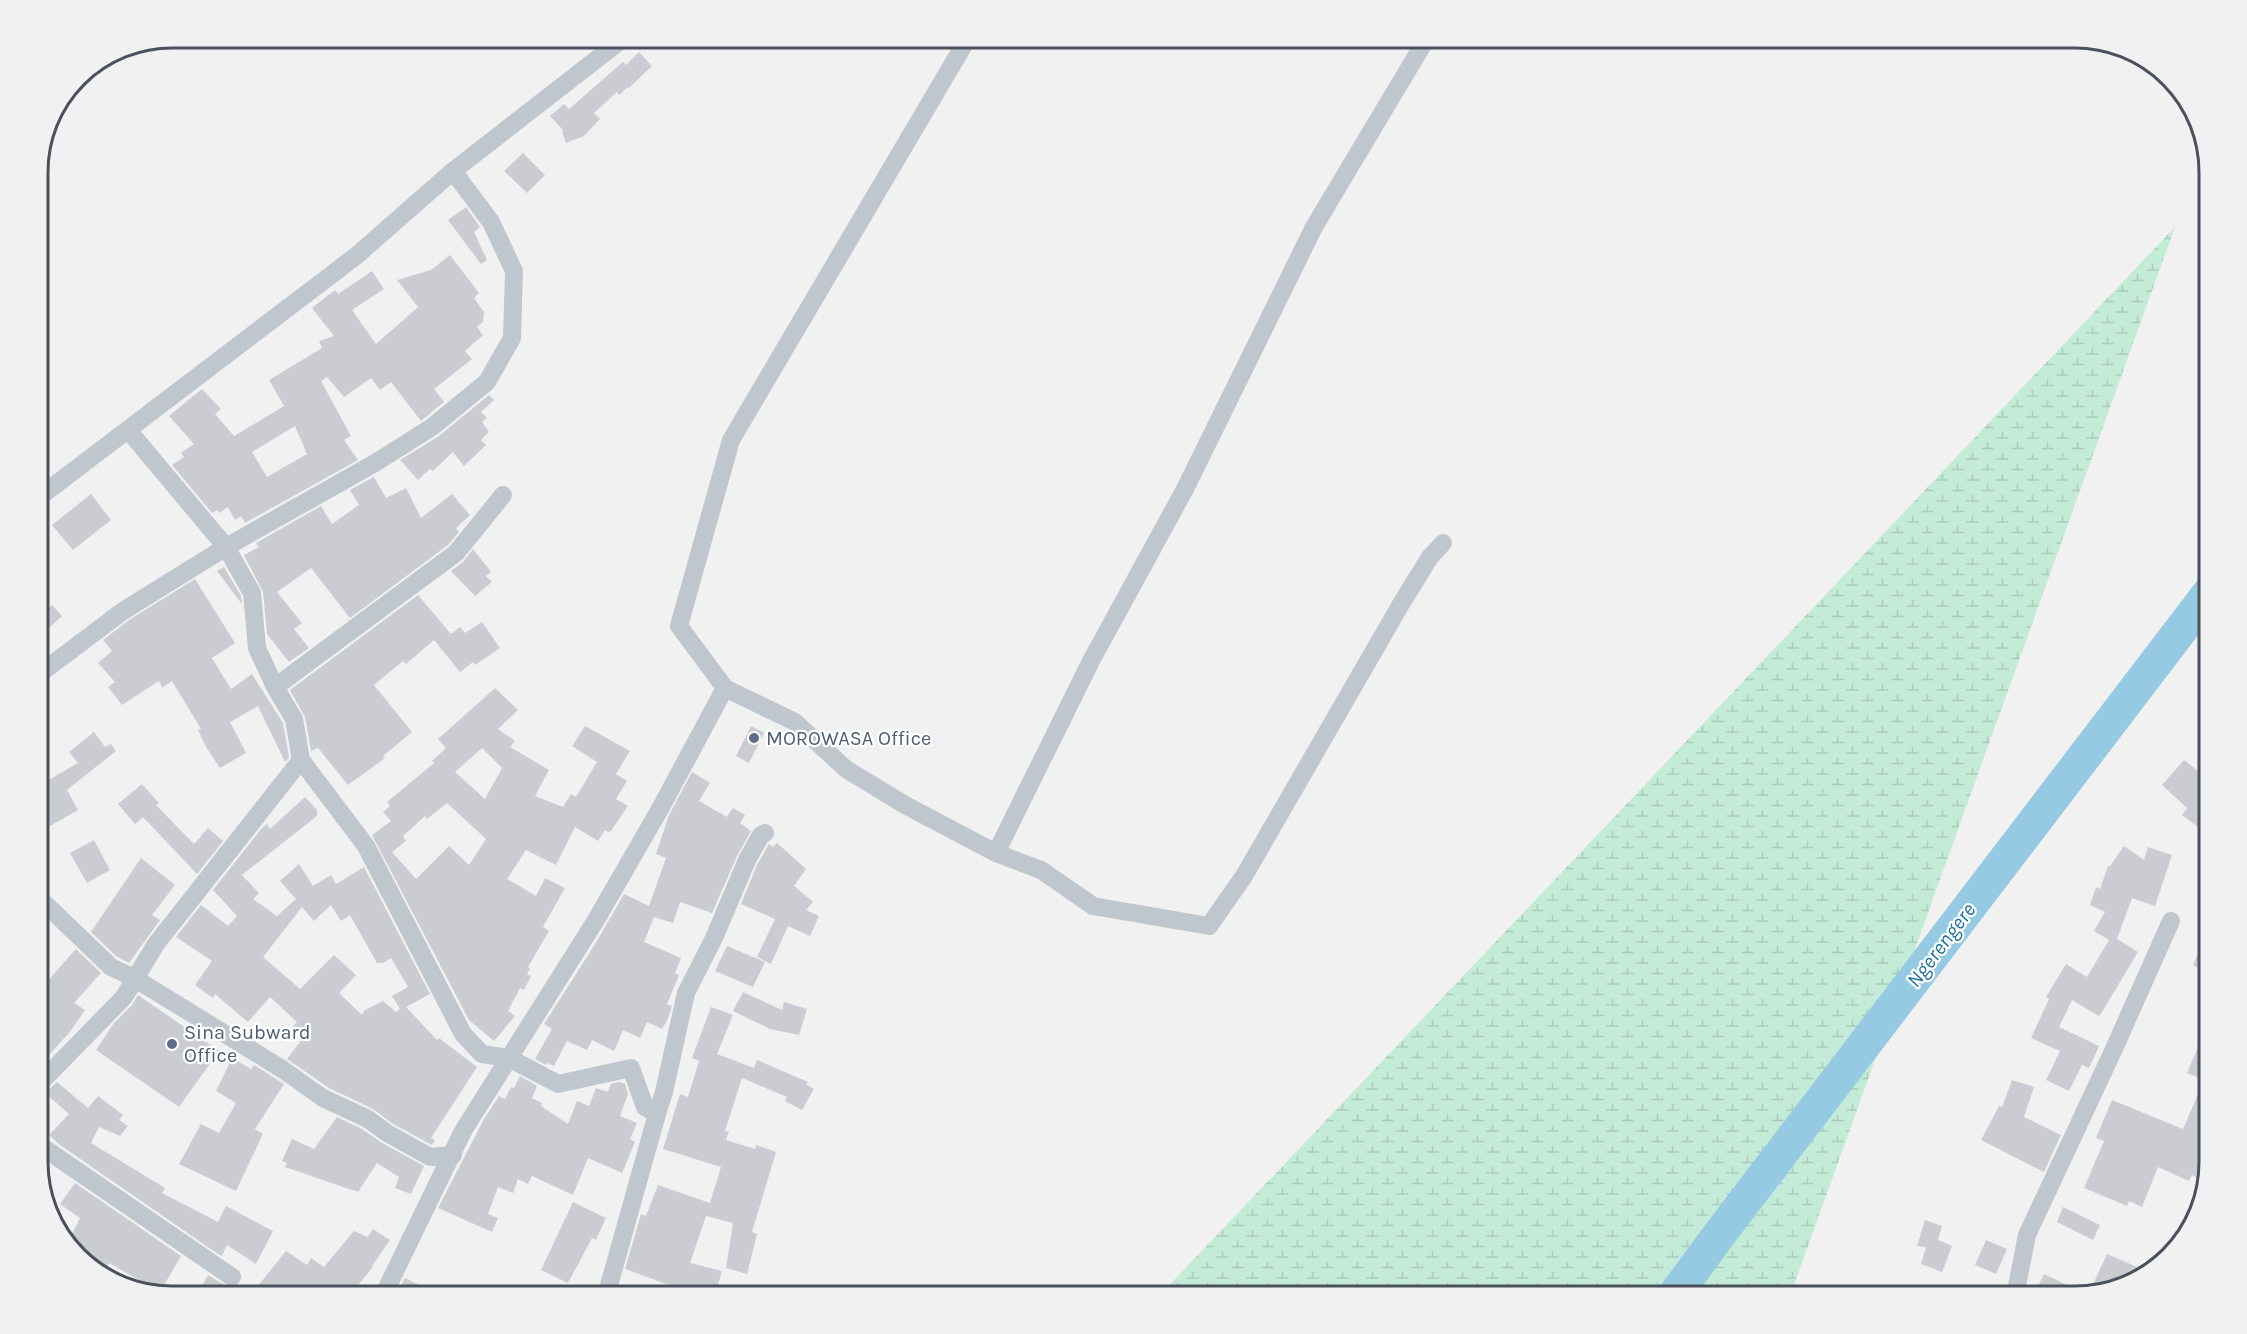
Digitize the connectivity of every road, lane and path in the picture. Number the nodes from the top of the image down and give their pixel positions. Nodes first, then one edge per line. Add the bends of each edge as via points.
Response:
1 (611, 48) edge
2 (962, 48) edge
3 (1421, 48) edge
4 (453, 171) junction
5 (128, 430) junction
6 (48, 490) edge
7 (503, 495) dead end
8 (1443, 543) dead end
9 (226, 547) junction
10 (48, 667) edge
11 (275, 687) junction
12 (725, 688) junction
13 (301, 760) junction
14 (765, 833) dead end
15 (996, 853) junction
16 (48, 907) edge
17 (2171, 921) dead end
18 (134, 978) junction
19 (509, 1058) junction
20 (48, 1075) edge
21 (657, 1114) junction
22 (48, 1151) edge
23 (453, 1155) junction
24 (232, 1277) dead end
25 (388, 1286) edge
26 (609, 1286) edge
27 (2016, 1286) edge

1 - 4 street
2 - 12 street via 731,440 680,626
3 - 15 street via 1314,227 1190,479 1091,661
4 - 5 street via 356,256
4 - 9 street via 491,222 514,271 512,338 487,382 432,427
5 - 6 street
5 - 9 street
7 - 11 street via 456,553
8 - 15 street via 1401,604 1244,876 1209,926 1093,906 1041,870
9 - 10 street via 123,611
9 - 11 street via 252,593 257,648
11 - 13 street via 294,719
12 - 15 street via 795,722 846,769 905,806
12 - 19 street via 596,920
13 - 18 street via 156,944
13 - 19 street via 366,846 463,1034 482,1054
14 - 21 street via 747,860 686,993
16 - 18 street via 111,967
17 - 27 street via 2027,1235
18 - 20 street via 124,997
18 - 23 street via 323,1098 368,1119 430,1157
19 - 21 street via 558,1084 631,1068 645,1107
19 - 23 street via 463,1131
21 - 26 street
22 - 24 street
23 - 25 street

